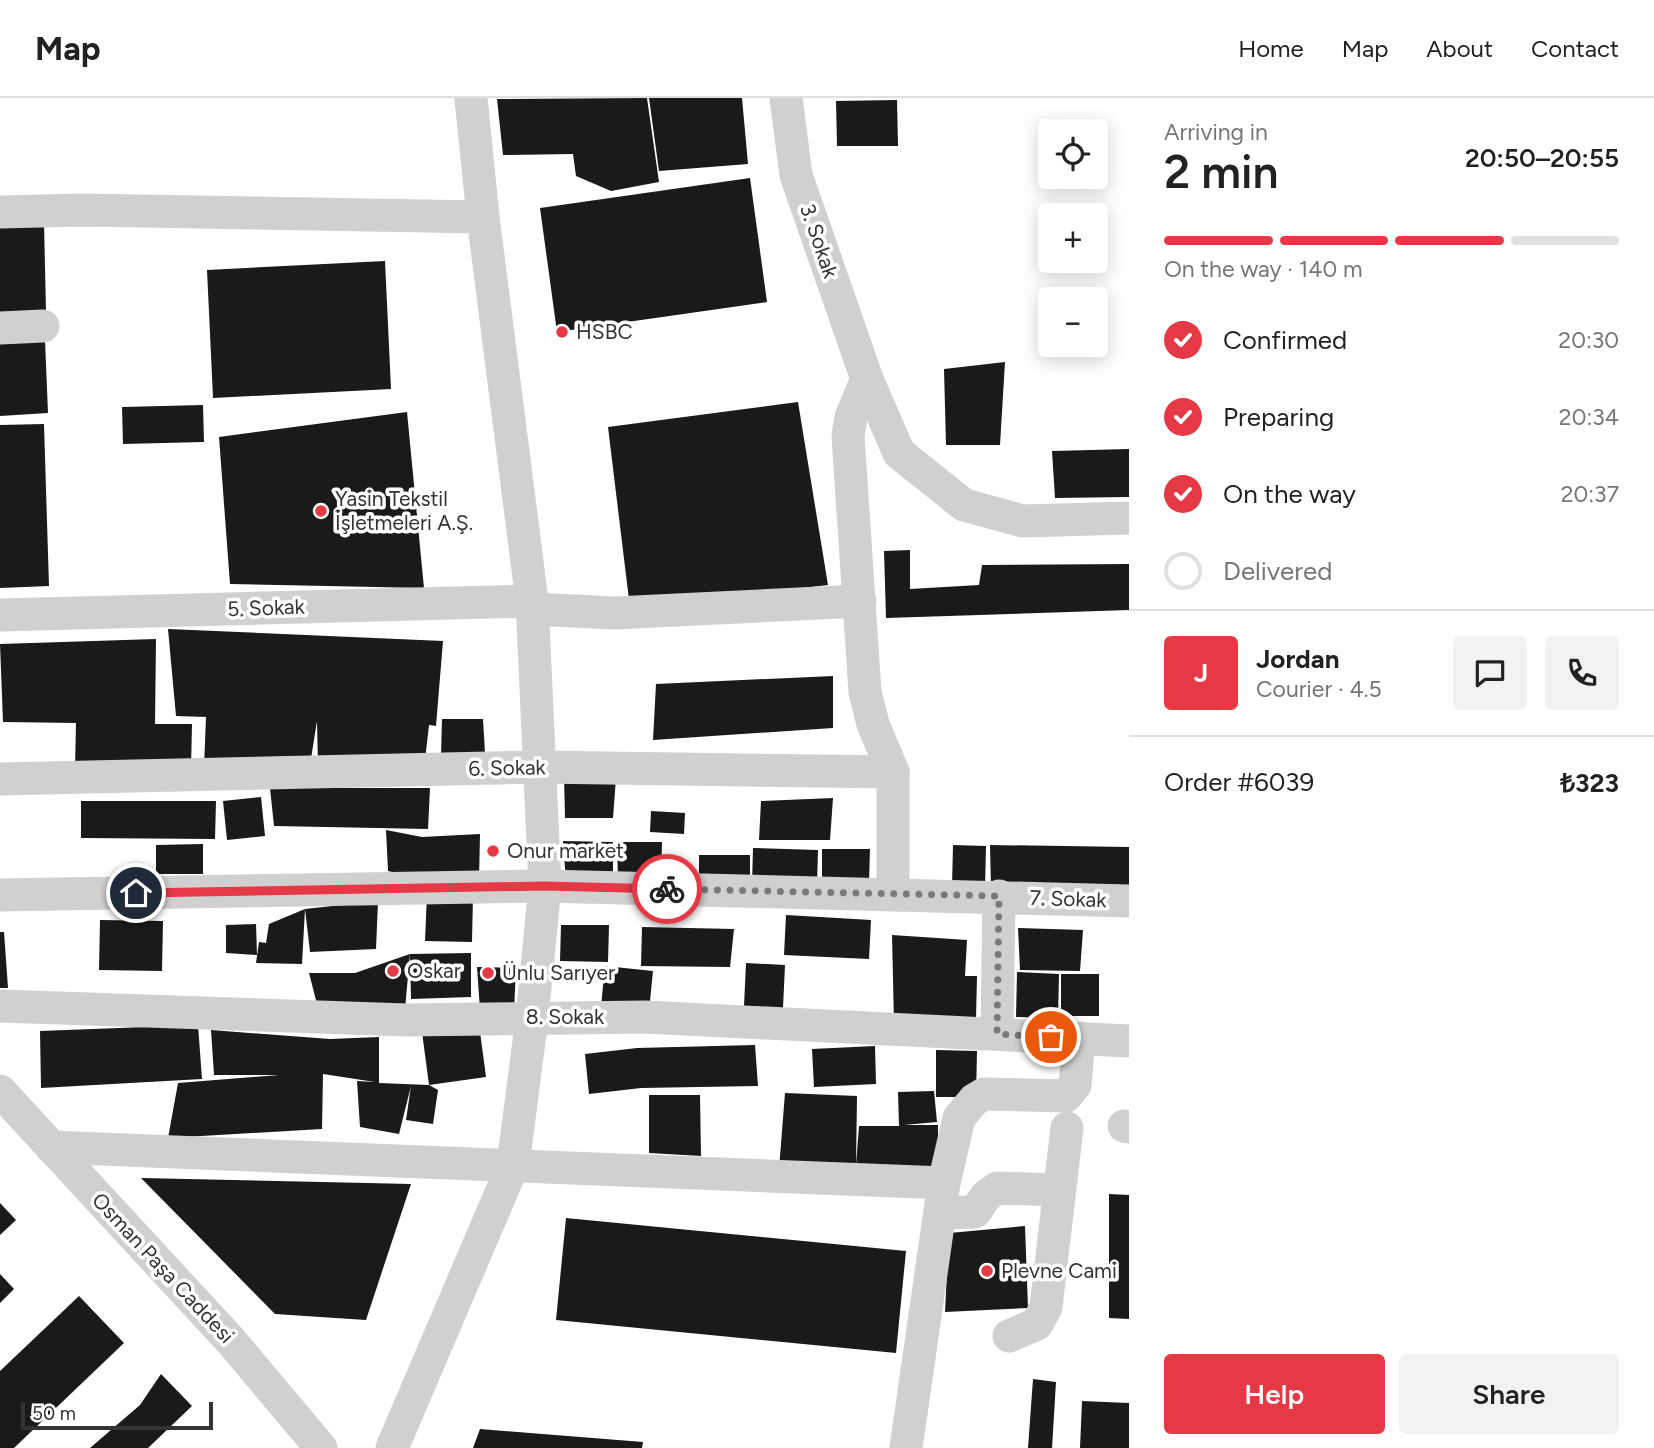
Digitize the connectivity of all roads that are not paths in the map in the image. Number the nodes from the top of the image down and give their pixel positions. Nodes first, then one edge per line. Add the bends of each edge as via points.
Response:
1 (471, 98) edge
2 (786, 98) edge
3 (0, 212) edge
4 (483, 217) junction
5 (43, 327) dead end
6 (0, 328) edge
7 (867, 379) junction
8 (1129, 518) edge
9 (860, 601) junction
10 (533, 605) junction
11 (0, 615) edge
12 (538, 767) junction
13 (893, 772) junction
14 (0, 779) edge
15 (545, 886) junction
16 (893, 894) junction
17 (0, 895) edge
18 (999, 896) junction
19 (1129, 901) edge
20 (0, 1006) edge
21 (532, 1017) junction
22 (997, 1034) junction
23 (1079, 1038) junction
24 (1129, 1041) edge
25 (0, 1091) edge
26 (1067, 1128) dead end
27 (51, 1147) junction
28 (513, 1164) junction
29 (1059, 1190) junction
30 (942, 1198) junction
31 (1009, 1336) dead end
32 (321, 1448) edge
33 (392, 1448) edge
34 (906, 1448) edge

1 - 4 street
2 - 7 street, 3. Sokak via 796,175
3 - 4 street
4 - 10 street
5 - 6 street
7 - 8 street, 3. Sokak via 899,453 964,505 1023,521
7 - 9 street via 848,436
9 - 10 street, 5. Sokak via 615,613
9 - 13 street via 865,692
10 - 11 street, 5. Sokak
10 - 12 street
12 - 13 street, 6. Sokak
12 - 14 street, 6. Sokak
12 - 15 street
13 - 16 street
15 - 16 street, 7. Sokak
15 - 17 street, 7. Sokak
15 - 21 street
16 - 18 street, 7. Sokak
18 - 19 street, 7. Sokak
18 - 22 street
20 - 21 street, 8. Sokak via 407,1020
21 - 22 street, 8. Sokak via 645,1017
21 - 28 street
22 - 23 street, 8. Sokak
23 - 24 street, 8. Sokak
23 - 30 street via 1075,1085 1066,1096 984,1094 965,1107 958,1118
25 - 27 street, Osman Paşa Caddesi
26 - 29 street
27 - 28 street
27 - 32 street, Osman Paşa Caddesi via 231,1341
28 - 30 street
28 - 33 street
29 - 30 street via 997,1188 975,1212
29 - 31 street via 1046,1307 1037,1324
30 - 34 street

